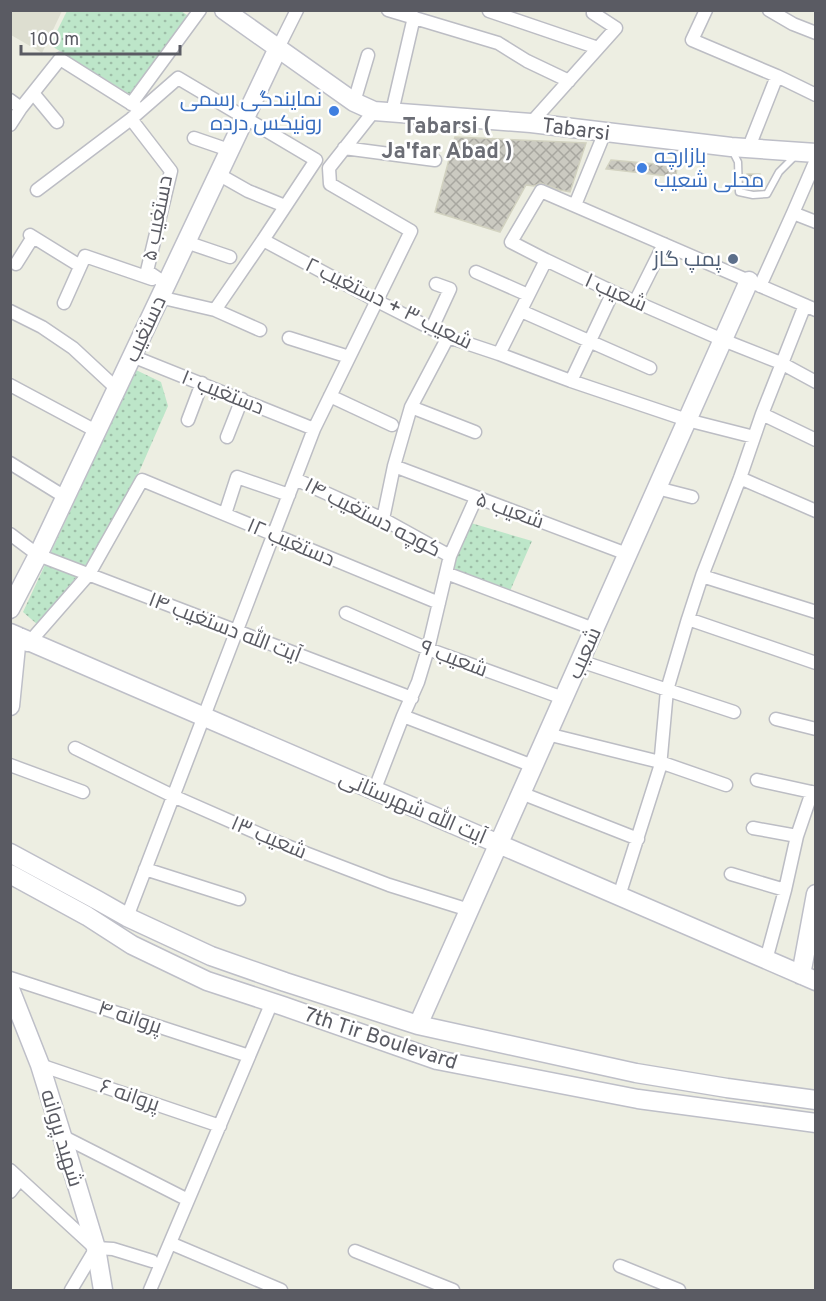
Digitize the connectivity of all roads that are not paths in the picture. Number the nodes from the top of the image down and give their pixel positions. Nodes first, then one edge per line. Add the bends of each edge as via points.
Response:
1 (200, 10) edge
2 (224, 10) edge
3 (297, 10) edge
4 (388, 10) edge
5 (594, 10) edge
6 (706, 10) edge
7 (769, 10) edge
8 (489, 11) edge
9 (414, 17) junction
10 (816, 33) edge
11 (278, 48) junction
12 (598, 48) junction
13 (368, 55) dead end
14 (777, 76) junction
15 (569, 81) junction
16 (33, 93) junction
17 (816, 95) edge
18 (10, 100) edge
19 (354, 102) junction
20 (21, 108) junction
21 (134, 111) junction
22 (383, 112) junction
23 (245, 117) junction
24 (57, 122) dead end
25 (531, 123) junction
26 (10, 125) edge
27 (605, 132) junction
28 (194, 138) dead end
29 (740, 147) junction
30 (344, 148) junction
31 (229, 150) junction
32 (810, 155) edge
33 (316, 160) junction
34 (435, 160) dead end
35 (329, 168) junction
36 (218, 174) junction
37 (37, 190) dead end
38 (575, 205) junction
39 (285, 206) junction
40 (793, 213) junction
41 (816, 222) edge
42 (263, 240) junction
43 (186, 242) junction
44 (664, 244) junction
45 (230, 257) dead end
46 (546, 260) junction
47 (16, 264) dead end
48 (80, 266) junction
49 (477, 272) dead end
50 (754, 283) junction
51 (436, 284) dead end
52 (162, 288) junction
53 (613, 292) junction
54 (528, 295) junction
55 (377, 301) junction
56 (635, 302) junction
57 (64, 303) dead end
58 (810, 308) edge
59 (215, 310) junction
60 (10, 311) edge
61 (521, 311) junction
62 (432, 328) junction
63 (260, 330) dead end
64 (448, 337) junction
65 (289, 338) dead end
66 (723, 340) junction
67 (590, 341) junction
68 (499, 354) junction
69 (132, 356) junction
70 (349, 357) junction
71 (781, 363) junction
72 (650, 368) dead end
73 (571, 381) junction
74 (816, 382) edge
75 (202, 383) junction
76 (10, 385) edge
77 (116, 388) junction
78 (330, 396) junction
79 (242, 399) junction
80 (411, 407) junction
81 (762, 414) junction
82 (188, 420) dead end
83 (687, 420) junction
84 (392, 425) dead end
85 (314, 429) junction
86 (96, 431) junction
87 (475, 432) dead end
88 (754, 436) junction
89 (227, 438) dead end
90 (816, 440) edge
91 (10, 463) edge
92 (394, 466) junction
93 (740, 478) junction
94 (295, 479) junction
95 (657, 488) junction
96 (289, 495) junction
97 (65, 497) junction
98 (692, 497) dead end
99 (476, 498) junction
100 (816, 511) edge
101 (225, 514) junction
102 (383, 519) junction
103 (10, 534) edge
104 (273, 535) junction
105 (627, 554) junction
106 (38, 555) junction
107 (450, 556) junction
108 (446, 573) junction
109 (89, 574) junction
110 (702, 576) junction
111 (439, 603) junction
112 (10, 609) edge
113 (816, 612) edge
114 (346, 613) dead end
115 (688, 619) junction
116 (594, 629) junction
117 (237, 631) junction
118 (19, 637) edge
119 (428, 649) junction
120 (580, 661) junction
121 (816, 663) edge
122 (667, 690) junction
123 (412, 698) junction
124 (563, 698) junction
125 (10, 706) edge
126 (734, 712) dead end
127 (403, 716) junction
128 (204, 717) junction
129 (776, 719) dead end
130 (816, 729) edge
131 (548, 734) junction
132 (75, 748) dead end
133 (660, 762) junction
134 (10, 765) edge
135 (533, 766) junction
136 (757, 780) dead end
137 (726, 785) dead end
138 (374, 791) junction
139 (83, 792) dead end
140 (814, 792) edge
141 (521, 793) junction
142 (173, 796) junction
143 (753, 828) dead end
144 (797, 836) junction
145 (638, 839) junction
146 (498, 844) junction
147 (10, 853) edge
148 (145, 869) junction
149 (10, 874) edge
150 (731, 874) dead end
151 (785, 890) junction
152 (816, 894) edge
153 (619, 897) junction
154 (239, 899) dead end
155 (97, 900) junction
156 (469, 910) junction
157 (87, 916) junction
158 (126, 917) junction
159 (766, 960) junction
160 (10, 978) edge
161 (808, 978) edge
162 (10, 989) edge
163 (272, 1002) junction
164 (418, 1024) junction
165 (249, 1056) junction
166 (40, 1065) junction
167 (726, 1088) junction
168 (816, 1100) edge
169 (725, 1112) junction
170 (816, 1124) edge
171 (219, 1126) junction
172 (62, 1136) junction
173 (10, 1170) edge
174 (20, 1179) junction
175 (10, 1192) edge
176 (188, 1200) junction
177 (170, 1243) junction
178 (96, 1248) junction
179 (355, 1251) dead end
180 (152, 1261) dead end
181 (620, 1266) dead end
182 (72, 1290) edge
183 (103, 1290) edge
184 (150, 1290) edge
185 (281, 1290) edge
186 (453, 1290) edge
187 (679, 1290) edge

1 - 21 street
2 - 11 main road, Tabarsi
3 - 11 street
4 - 9 street
5 - 12 street via 616,28
6 - 14 street via 692,40
7 - 10 street
8 - 12 street
9 - 15 street via 498,43
9 - 22 street
11 - 19 main road, Tabarsi
11 - 23 main road, دستغیب
12 - 15 street
13 - 19 street
14 - 17 street
14 - 29 street
15 - 25 street
16 - 20 street
16 - 21 street via 60,59
16 - 24 street
18 - 20 street
19 - 22 main road, Tabarsi
20 - 26 street
21 - 23 street via 178,78
21 - 37 street
21 - 52 street, دستغیب ۵ via 171,171 147,271
22 - 25 main road, Tabarsi
22 - 30 street
23 - 31 main road, دستغیب
23 - 33 street
25 - 27 main road, Tabarsi
27 - 29 main road, Tabarsi
27 - 38 street
28 - 31 street
29 - 32 main road, Tabarsi
29 - 32 lane via 739,192 753,195 767,194 779,172
30 - 34 street
30 - 35 street
31 - 36 main road, دستغیب
32 - 40 street
33 - 35 street
33 - 39 street
35 - 55 street via 330,184 411,231
36 - 39 street
36 - 43 main road, دستغیب
38 - 44 street
38 - 46 street, شعیب ۱ via 541,191 511,242
39 - 42 street
40 - 41 street
40 - 50 street
42 - 55 street, شعیب ۳ + دستغیب ۲
42 - 59 street
43 - 45 street
43 - 52 main road, دستغیب
44 - 50 street
44 - 56 street
46 - 53 street, شعیب ۱
46 - 54 street
47 - 48 street via 31,236
48 - 52 street via 85,256
48 - 57 street
49 - 54 street
50 - 58 street
50 - 66 main road, شعیب
51 - 62 street via 450,289
52 - 59 street
52 - 69 main road, دستغیب
53 - 56 street, شعیب ۱
53 - 67 street
54 - 61 street
55 - 62 street, شعیب ۳ + دستغیب ۲
55 - 70 street
56 - 66 street, شعیب ۱
58 - 71 street
59 - 63 street
60 - 77 street via 73,348
61 - 67 street
61 - 68 street
62 - 64 street, شعیب ۳ + دستغیب ۲
64 - 68 street, شعیب ۳ + دستغیب ۲
64 - 80 street
65 - 70 street
66 - 71 street, شعیب ۱
66 - 83 main road, شعیب
67 - 72 street
67 - 73 street
68 - 73 street, شعیب ۳ + دستغیب ۲
69 - 75 street, دستغیب ۱۰
69 - 77 main road, دستغیب
70 - 78 street
71 - 74 street, شعیب ۱
71 - 81 street
73 - 83 street, شعیب ۳ + دستغیب ۲
75 - 79 street, دستغیب ۱۰
75 - 82 street
76 - 86 street
77 - 86 main road, دستغیب
78 - 84 street
78 - 85 street
79 - 85 street, دستغیب ۱۰
79 - 89 street
80 - 87 street
80 - 92 street
81 - 88 street
81 - 90 street
83 - 88 street, شعیب ۳ + دستغیب ۲
83 - 95 main road, شعیب
85 - 94 street
86 - 97 main road, دستغیب
88 - 93 street
91 - 97 street
92 - 99 street, شعیب ۵
92 - 102 street
93 - 100 street
93 - 110 street
94 - 96 street
94 - 102 street, کوچه دستغیب ۱۴
95 - 98 street
95 - 105 main road, شعیب
96 - 101 street via 237,477
96 - 104 street
97 - 106 main road, دستغیب
99 - 105 street, شعیب ۵
99 - 107 street
101 - 104 street, دستغیب ۱۲
101 - 109 street, دستغیب ۱۲ via 142,480
102 - 107 street, کوچه دستغیب ۱۴
103 - 106 street, آیت الله دستغیب ۱۴
104 - 111 street, دستغیب ۱۲
104 - 117 street
105 - 116 main road, شعیب
106 - 109 street, آیت الله دستغیب ۱۴
106 - 112 main road, دستغیب
107 - 108 street
108 - 111 street
108 - 116 street
109 - 117 street, آیت الله دستغیب ۱۴
109 - 118 street
110 - 113 street
110 - 115 street
111 - 119 street
114 - 119 street, شعیب ۹
115 - 121 street
115 - 122 street
116 - 120 main road, شعیب
117 - 123 street, آیت الله دستغیب ۱۴
117 - 128 street
118 - 125 main road
118 - 128 main road, آیت الله شهرستانی
119 - 123 street
119 - 124 street, شعیب ۹
120 - 122 street
120 - 124 main road, شعیب
122 - 126 street
122 - 133 street
123 - 127 street
124 - 131 main road, شعیب
127 - 135 street
127 - 138 street
128 - 138 main road, آیت الله شهرستانی
128 - 142 street
129 - 130 street
131 - 133 street
131 - 135 main road, شعیب
132 - 142 street, شعیب ۱۳
133 - 137 street
133 - 145 street
134 - 139 street
135 - 141 main road, شعیب
136 - 140 street
138 - 146 main road, آیت الله شهرستانی
140 - 144 street
141 - 145 street
141 - 146 main road, شعیب
142 - 148 street
142 - 156 street, شعیب ۱۳ via 388,885
143 - 144 street
144 - 151 street
145 - 153 street
146 - 153 main road, آیت الله شهرستانی
146 - 156 main road, شعیب
147 - 155 main road, 7th Tir Boulevard
148 - 154 street
148 - 158 street
149 - 157 main road, 7th Tir Boulevard
150 - 151 street
151 - 159 street
152 - 161 main road
153 - 159 main road, آیت الله شهرستانی
155 - 157 main road
155 - 158 main road, 7th Tir Boulevard
156 - 164 main road, شعیب
157 - 163 main road, 7th Tir Boulevard via 132,945 207,981
158 - 164 main road, 7th Tir Boulevard via 211,956
159 - 161 main road, آیت الله شهرستانی
160 - 165 street, پروانه ۴
162 - 166 main road, شهید پروانه
163 - 165 street
163 - 169 main road, 7th Tir Boulevard via 437,1060
164 - 167 main road, 7th Tir Boulevard via 636,1073
165 - 171 street
166 - 171 street, پروانه ۶
166 - 172 main road, شهید پروانه
167 - 168 main road, 7th Tir Boulevard
167 - 169 main road
169 - 170 main road, 7th Tir Boulevard
171 - 176 street
172 - 176 street
172 - 178 main road, شهید پروانه
173 - 174 street
174 - 175 street
174 - 178 street
176 - 177 street
177 - 184 street
177 - 185 street
178 - 180 street
178 - 182 street
178 - 183 main road, شهید پروانه
179 - 186 street
181 - 187 street

